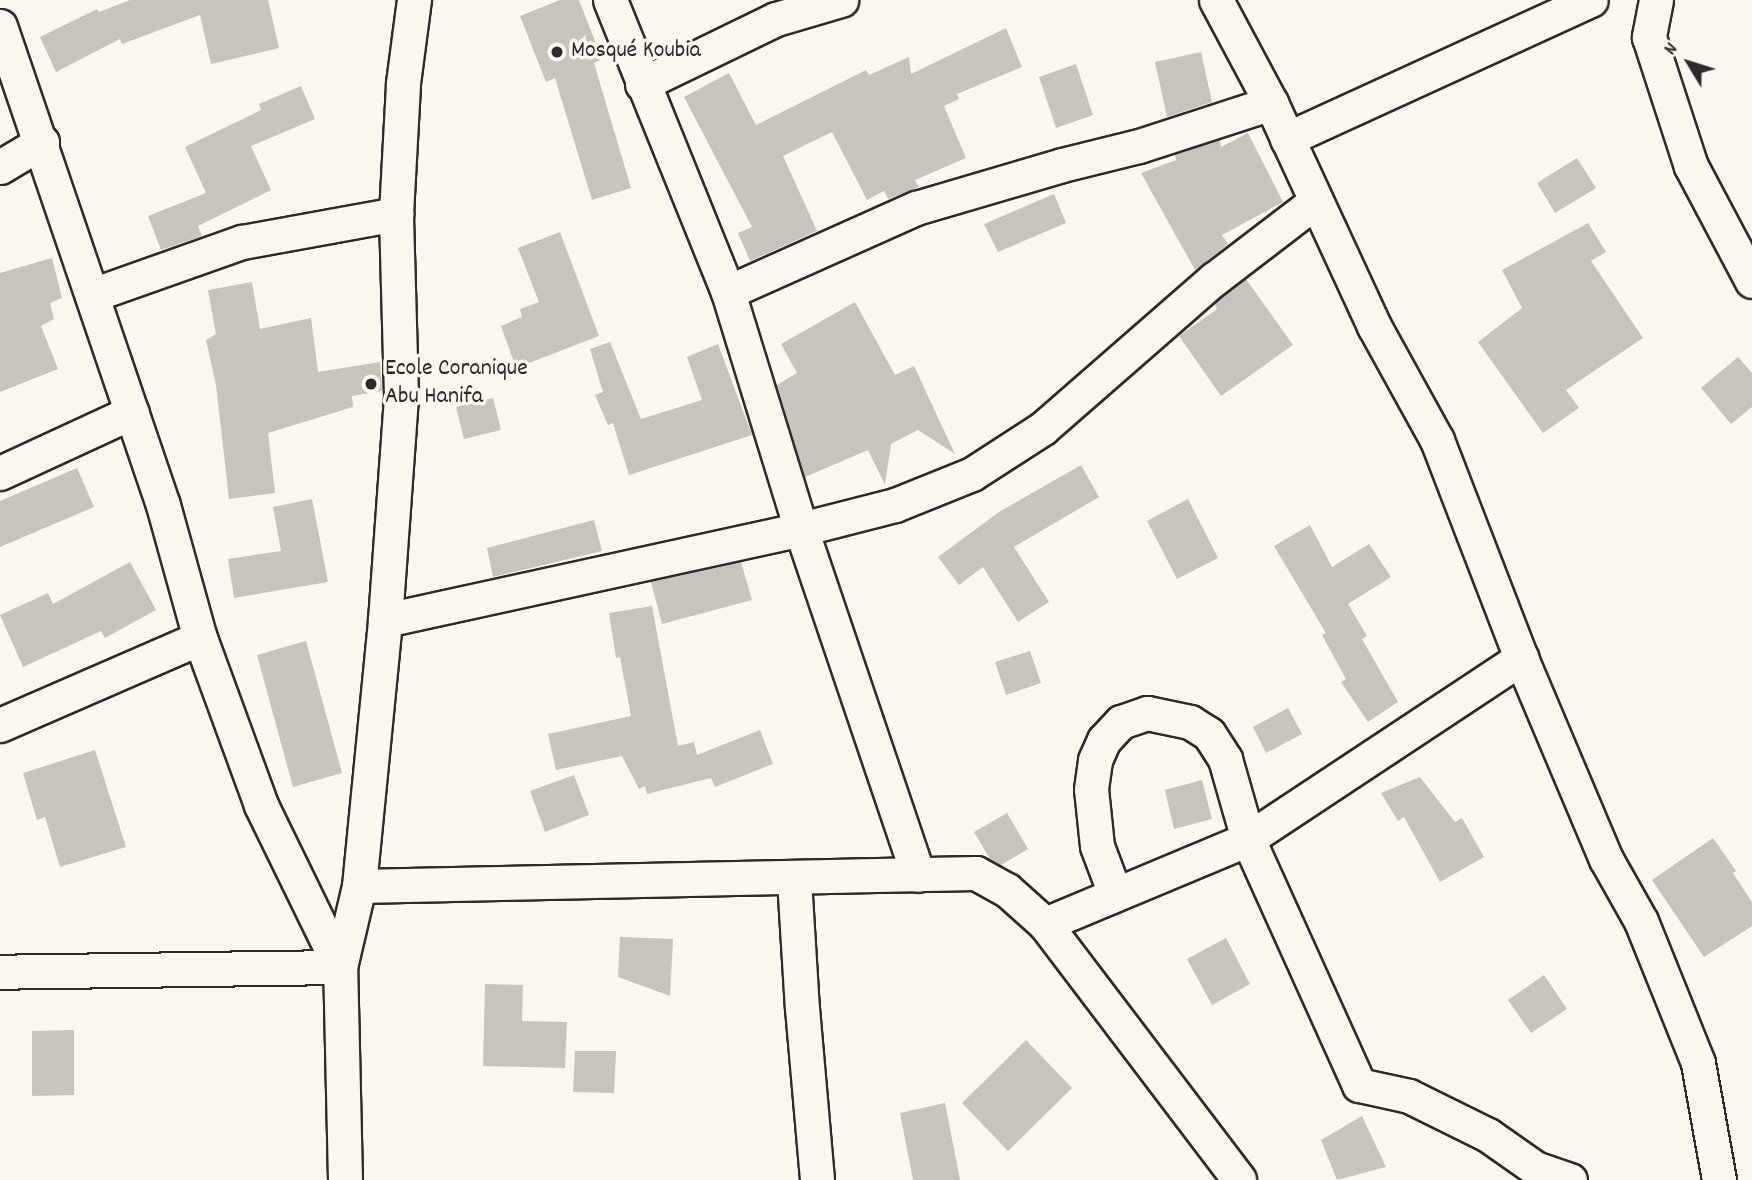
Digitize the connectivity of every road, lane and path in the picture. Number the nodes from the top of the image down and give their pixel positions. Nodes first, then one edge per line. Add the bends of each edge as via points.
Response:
1 (414, 0) edge
2 (610, 0) edge
3 (841, 0) edge
4 (1216, 0) edge
5 (1591, 0) edge
6 (1656, 0) edge
7 (0, 26) edge
8 (642, 84) junction
9 (1271, 103) junction
10 (1287, 139) junction
11 (41, 142) junction
12 (0, 167) edge
13 (1316, 201) junction
14 (396, 214) junction
15 (1752, 281) edge
16 (728, 292) junction
17 (92, 295) junction
18 (132, 412) junction
19 (0, 473) edge
20 (801, 529) junction
21 (385, 620) junction
22 (200, 638) junction
23 (1521, 658) junction
24 (0, 725) edge
25 (1248, 839) junction
26 (918, 875) junction
27 (794, 879) junction
28 (359, 886) junction
29 (1115, 894) junction
30 (1045, 924) junction
31 (340, 967) junction
32 (0, 972) edge
33 (345, 1180) edge
34 (817, 1180) edge
35 (1239, 1180) edge
36 (1570, 1180) edge
37 (1719, 1180) edge

1 - 14 street via 403,83
2 - 8 street
3 - 8 street via 776,19
4 - 9 street
5 - 10 street
6 - 15 street via 1649,37 1691,166
7 - 11 street
8 - 16 street
9 - 10 street
9 - 16 street via 1139,146 916,208
10 - 13 street
11 - 12 street
11 - 17 street
13 - 20 street via 1214,279 1043,428 972,474 895,505
13 - 23 street via 1374,326 1437,440
14 - 17 street via 242,242
14 - 21 street via 401,395
16 - 20 street
17 - 18 street
18 - 19 street
18 - 22 street
20 - 21 street
20 - 26 street
21 - 28 street
22 - 24 street
22 - 31 street via 261,806
23 - 25 street
23 - 37 street via 1606,859 1641,921 1698,1063
25 - 29 street
25 - 29 street via 1225,759 1209,734 1190,722 1160,714 1147,713 1121,722 1104,740 1095,760 1091,789 1097,846
25 - 36 street via 1359,1084 1409,1096 1488,1135 1535,1168
26 - 27 street
26 - 30 street via 976,873 1001,886
27 - 28 street
27 - 34 street
28 - 31 street
29 - 30 street
30 - 35 street
31 - 32 street
31 - 33 street

